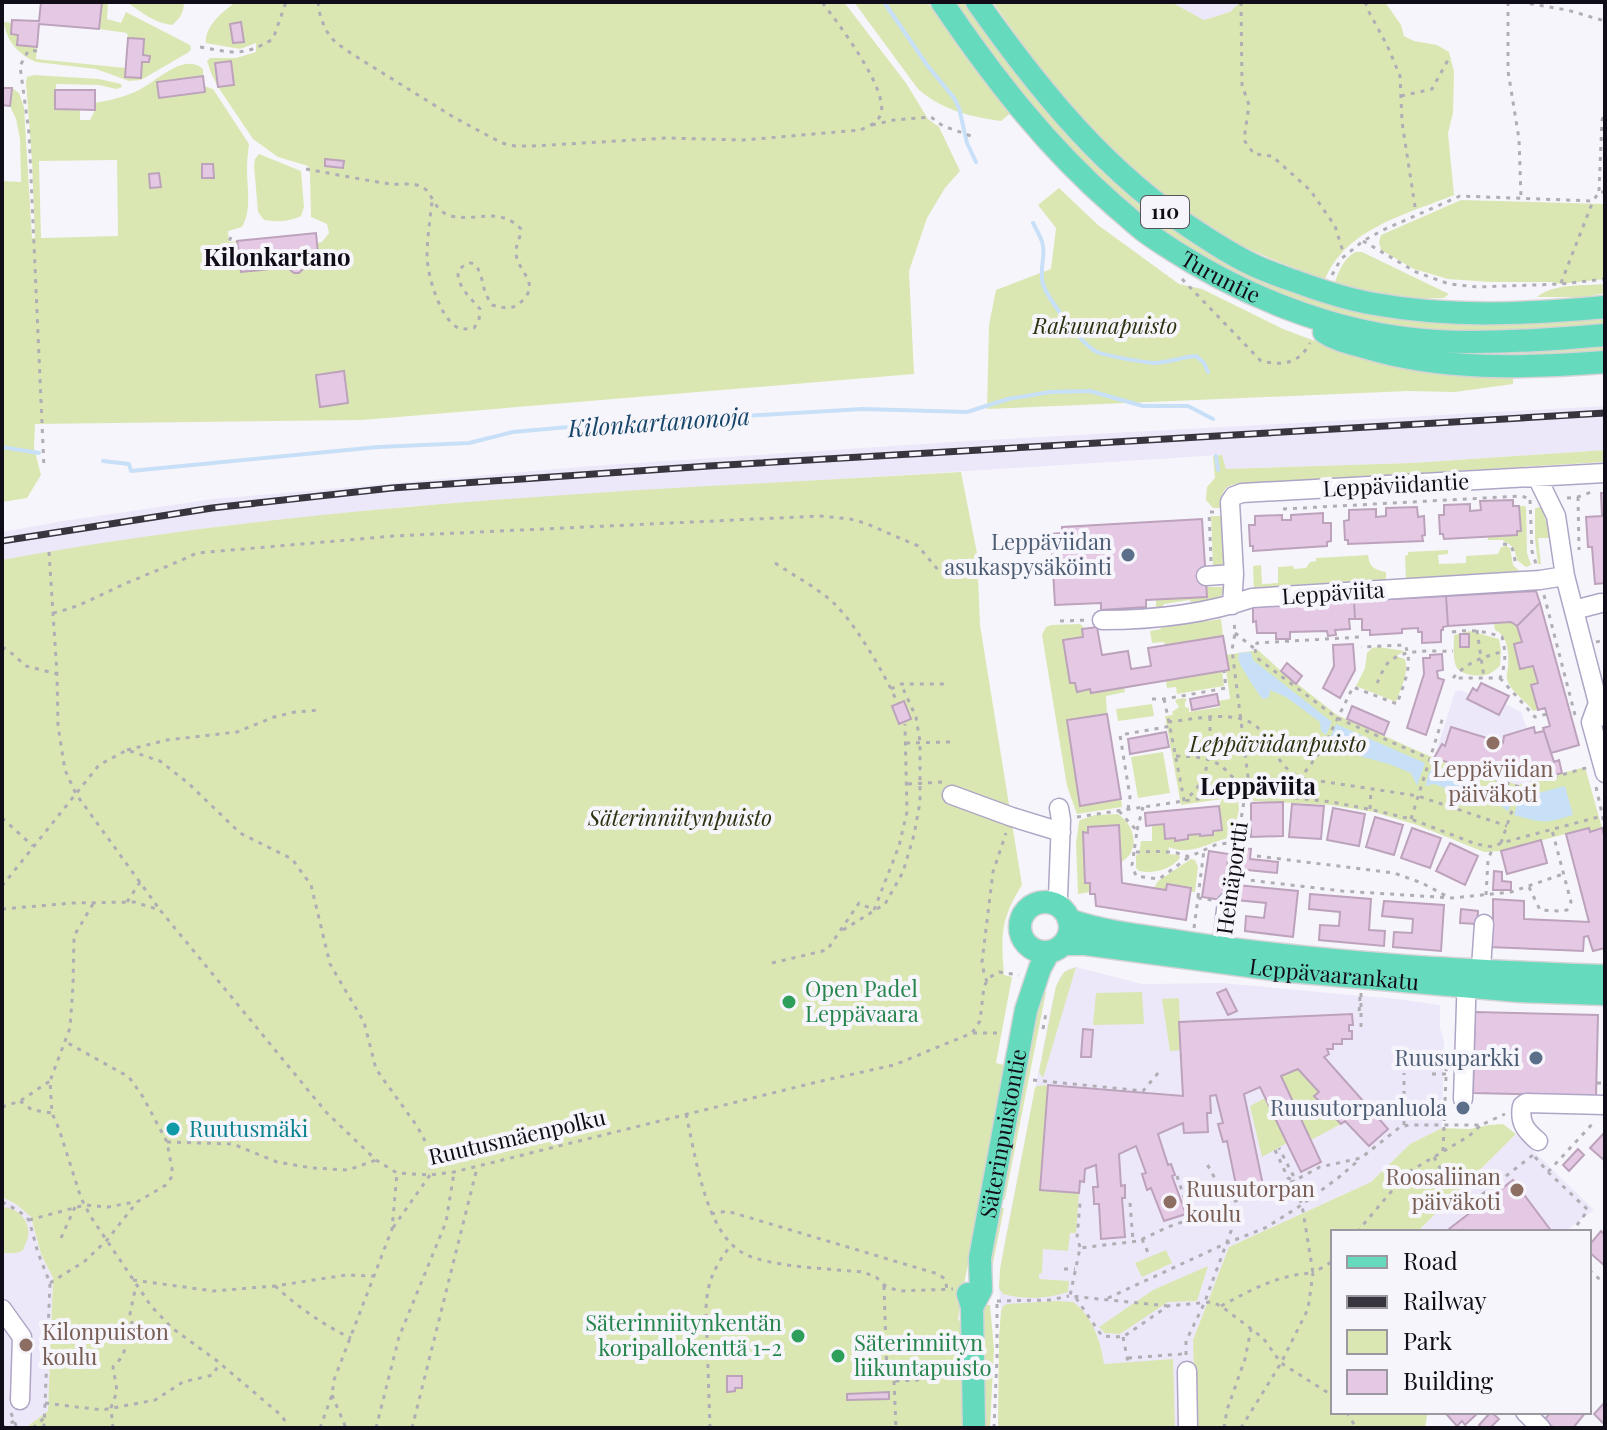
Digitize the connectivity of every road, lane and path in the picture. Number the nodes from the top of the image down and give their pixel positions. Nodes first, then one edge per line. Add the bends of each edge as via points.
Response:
1 (286, 2) edge
2 (318, 2) edge
3 (822, 2) edge
4 (942, 2) edge
5 (977, 2) edge
6 (1241, 2) edge
7 (1365, 2) edge
8 (1508, 2) edge
9 (1520, 2) edge
10 (1605, 21) edge
11 (200, 47) dead end
12 (37, 51) dead end
13 (1448, 60) dead end
14 (1401, 96) junction
15 (1605, 112) edge
16 (871, 125) junction
17 (974, 137) dead end
18 (306, 169) dead end
19 (1599, 192) junction
20 (1605, 192) edge
21 (1521, 197) junction
22 (432, 201) junction
23 (1593, 201) junction
24 (1417, 214) junction
25 (231, 237) dead end
26 (1363, 241) junction
27 (233, 254) dead end
28 (1344, 256) junction
29 (1182, 279) dead end
30 (1330, 279) dead end
31 (1605, 279) edge
32 (1561, 284) junction
33 (1605, 307) edge
34 (1290, 309) junction
35 (1605, 335) edge
36 (1311, 340) dead end
37 (1605, 362) edge
38 (44, 468) dead end
39 (1565, 476) junction
40 (1537, 477) junction
41 (1601, 481) edge
42 (1276, 509) dead end
43 (1209, 512) dead end
44 (1556, 516) junction
45 (1503, 544) dead end
46 (1579, 551) dead end
47 (49, 552) dead end
48 (775, 563) dead end
49 (1522, 568) dead end
50 (939, 571) dead end
51 (1537, 573) junction
52 (1234, 574) junction
53 (1208, 576) joint
54 (1565, 576) junction
55 (1601, 603) dead end
56 (1232, 605) junction
57 (1574, 610) junction
58 (53, 613) junction
59 (1102, 620) joint
60 (1060, 621) dead end
61 (1477, 630) junction
62 (1452, 632) dead end
63 (1235, 633) junction
64 (1360, 637) dead end
65 (1600, 642) dead end
66 (2, 647) edge
67 (1361, 647) dead end
68 (1255, 649) junction
69 (1453, 651) dead end
70 (1505, 651) junction
71 (1602, 651) dead end
72 (1408, 653) junction
73 (1481, 657) junction
74 (1224, 671) dead end
75 (57, 674) junction
76 (1500, 678) junction
77 (1485, 679) junction
78 (1377, 683) dead end
79 (901, 684) junction
80 (949, 684) dead end
81 (891, 689) junction
82 (1152, 699) dead end
83 (1164, 699) junction
84 (897, 702) dead end
85 (320, 710) dead end
86 (1602, 710) edge
87 (1547, 714) dead end
88 (1210, 717) junction
89 (1443, 717) dead end
90 (1240, 718) junction
91 (1337, 718) junction
92 (1577, 723) dead end
93 (905, 724) dead end
94 (1170, 724) junction
95 (920, 742) junction
96 (950, 742) dead end
97 (906, 743) junction
98 (127, 750) junction
99 (1176, 756) junction
100 (1209, 759) junction
101 (1429, 762) junction
102 (1597, 770) edge
103 (1300, 778) junction
104 (922, 783) junction
105 (908, 784) junction
106 (1520, 787) junction
107 (951, 789) joint
108 (1371, 789) junction
109 (1244, 792) junction
110 (76, 794) junction
111 (1287, 796) junction
112 (1418, 796) junction
113 (1184, 800) junction
114 (1143, 807) junction
115 (1128, 809) junction
116 (1370, 809) junction
117 (1119, 811) junction
118 (1602, 816) junction
119 (1012, 817) junction
120 (2, 818) edge
121 (1411, 819) junction
122 (1060, 820) junction
123 (905, 822) junction
124 (917, 824) junction
125 (1507, 826) junction
126 (1605, 827) edge
127 (1552, 830) junction
128 (1137, 831) junction
129 (1236, 842) junction
130 (1501, 843) junction
131 (33, 846) junction
132 (1493, 847) junction
133 (1204, 850) junction
134 (1134, 852) junction
135 (1257, 856) dead end
136 (1189, 857) junction
137 (1563, 874) junction
138 (1231, 878) junction
139 (140, 882) junction
140 (1528, 885) junction
141 (2, 886) edge
142 (1486, 896) junction
143 (1198, 898) junction
144 (1452, 898) junction
145 (1227, 902) junction
146 (126, 903) junction
147 (93, 904) junction
148 (2, 909) edge
149 (160, 910) junction
150 (874, 910) junction
151 (1063, 912) junction
152 (1484, 924) dead end
153 (1194, 929) dead end
154 (840, 932) junction
155 (1024, 941) junction
156 (1056, 948) junction
157 (1221, 955) junction
158 (772, 963) dead end
159 (1005, 972) dead end
160 (1605, 976) edge
161 (1474, 979) junction
162 (987, 982) junction
163 (1605, 994) edge
164 (1360, 995) dead end
165 (1037, 1008) junction
166 (1361, 1029) dead end
167 (972, 1033) junction
168 (1001, 1033) dead end
169 (1041, 1036) dead end
170 (66, 1042) junction
171 (1447, 1046) dead end
172 (1159, 1072) dead end
173 (1404, 1073) dead end
174 (1432, 1074) dead end
175 (1446, 1074) junction
176 (1033, 1080) dead end
177 (50, 1081) junction
178 (1597, 1083) dead end
179 (1605, 1083) edge
180 (1463, 1099) dead end
181 (20, 1101) junction
182 (1605, 1105) edge
183 (2, 1107) edge
184 (1511, 1112) dead end
185 (52, 1113) junction
186 (686, 1114) junction
187 (1444, 1125) junction
188 (1481, 1125) junction
189 (1404, 1126) junction
190 (1590, 1126) dead end
191 (1538, 1141) dead end
192 (167, 1142) junction
193 (1277, 1149) dead end
194 (1443, 1151) junction
195 (1434, 1157) junction
196 (1361, 1158) junction
197 (376, 1160) junction
198 (1206, 1162) dead end
199 (477, 1167) junction
200 (454, 1172) junction
201 (1548, 1172) junction
202 (397, 1173) junction
203 (430, 1175) junction
204 (1177, 1176) dead end
205 (1293, 1180) junction
206 (137, 1202) junction
207 (3, 1203) edge
208 (1080, 1203) dead end
209 (1130, 1203) dead end
210 (85, 1205) junction
211 (1302, 1205) junction
212 (1228, 1206) junction
213 (75, 1207) junction
214 (711, 1214) junction
215 (1191, 1218) junction
216 (29, 1220) junction
217 (392, 1229) junction
218 (1359, 1230) edge
219 (1573, 1230) edge
220 (1070, 1237) dead end
221 (61, 1238) dead end
222 (1077, 1238) junction
223 (1142, 1239) junction
224 (107, 1240) junction
225 (1133, 1241) junction
226 (1227, 1243) junction
227 (731, 1245) junction
228 (1080, 1248) junction
229 (1150, 1257) dead end
230 (1331, 1262) edge
231 (1064, 1269) dead end
232 (1075, 1269) junction
233 (1313, 1273) junction
234 (374, 1276) junction
235 (133, 1280) junction
236 (50, 1283) junction
237 (136, 1285) junction
238 (884, 1285) junction
239 (275, 1286) junction
240 (977, 1294) junction
241 (1070, 1296) junction
242 (1105, 1299) junction
243 (1204, 1304) junction
244 (1168, 1306) junction
245 (1221, 1306) junction
246 (2, 1309) edge
247 (1251, 1329) junction
248 (706, 1330) junction
249 (720, 1330) dead end
250 (1123, 1337) junction
251 (351, 1338) junction
252 (1187, 1362) junction
253 (220, 1363) junction
254 (1281, 1363) junction
255 (919, 1380) dead end
256 (894, 1381) junction
257 (332, 1395) junction
258 (1331, 1395) edge
259 (20, 1400) dead end
260 (45, 1403) junction
261 (111, 1408) junction
262 (44, 1418) junction
263 (14, 1421) dead end
264 (2, 1428) edge
265 (33, 1428) edge
266 (44, 1428) edge
267 (113, 1428) edge
268 (289, 1428) edge
269 (320, 1428) edge
270 (346, 1428) edge
271 (376, 1428) edge
272 (412, 1428) edge
273 (710, 1428) edge
274 (896, 1428) edge
275 (974, 1428) edge
276 (994, 1428) edge
277 (1188, 1428) edge
278 (1224, 1428) edge
279 (1241, 1428) edge

1 - 11 path via 273,39 255,50 235,53
2 - 16 path via 325,29 335,42 455,118 515,146 667,138 744,140
3 - 16 path via 879,91 882,111
4 - 34 main road, Turuntie / 110 via 1041,133 1092,186 1145,232 1204,269
5 - 33 main road, Turuntie / 110 via 1030,76 1115,169 1166,212 1259,268 1340,297 1402,308 1478,313
6 - 28 path via 1242,85 1249,105 1244,140 1254,154 1272,156 1310,190 1335,226
7 - 14 path via 1400,76
8 - 21 path via 1508,71
9 - 10 path
12 - 38 path via 30,50 20,66 29,133
13 - 14 path via 1432,89
14 - 24 path
15 - 19 path
16 - 17 path via 931,117
18 - 22 path via 420,186
19 - 20 path
19 - 23 path
21 - 23 path
21 - 24 path via 1460,196
22 - 22 path via 444,214 505,217 521,229 515,250 530,283 528,296 518,306 492,305 479,268 466,263 457,276 480,309 479,320 474,328 464,329 445,314 427,261
23 - 32 path
24 - 26 path
25 - 27 path via 226,249
26 - 28 path
26 - 32 path via 1416,272 1449,284
28 - 30 path
29 - 36 path via 1261,361 1275,365 1296,359
31 - 32 path
34 - 35 main road, Turuntie / 110 via 1373,333 1433,341
34 - 37 main road via 1331,338 1417,360 1493,367
39 - 40 street, Leppäviidantie
39 - 41 street, Leppäviidantie
39 - 44 street
40 - 44 street
40 - 52 street, Leppäviidantie via 1242,493 1230,502
41 - 46 path via 1578,497
42 - 51 path via 1521,496 1530,499
43 - 53 path
44 - 54 street
45 - 49 path via 1510,545
47 - 58 path, Ruutusmäenpolku
48 - 81 path via 830,599
50 - 58 path via 918,546 865,523 820,516 394,536 197,553
51 - 54 street, Leppäviita
51 - 56 street, Leppäviita via 1252,598
51 - 92 path
52 - 53 street
52 - 56 street
54 - 57 street
55 - 57 street
56 - 59 street, Leppäviita via 1141,620
56 - 63 path, Heinäportti
57 - 86 street
58 - 75 path, Ruutusmäenpolku
59 - 60 path
61 - 62 path
61 - 70 path via 1502,637
61 - 73 path
63 - 68 path
63 - 90 path, Heinäportti
64 - 68 path via 1257,643
65 - 71 path
66 - 75 path via 26,666
67 - 72 path via 1405,645
68 - 91 path via 1257,658
69 - 72 path
70 - 73 path
70 - 76 path
72 - 78 path via 1387,664
72 - 91 path via 1397,704 1353,687
73 - 77 path
73 - 77 path via 1453,678
74 - 83 path via 1226,688
75 - 110 path, Ruutusmäenpolku via 58,726 65,770
76 - 77 path
76 - 87 path via 1535,717
79 - 80 path
79 - 81 path
79 - 95 path
81 - 84 path
82 - 83 path
83 - 94 path
85 - 98 path via 274,717 237,732
86 - 102 street via 1591,722
88 - 90 path
88 - 94 path
88 - 100 path
89 - 101 path
90 - 103 path via 1258,728 1288,771
90 - 109 path, Heinäportti via 1248,777
91 - 101 path
91 - 103 path
93 - 97 path
94 - 99 path
94 - 115 path via 1120,735
95 - 96 path
95 - 97 path
95 - 104 path
97 - 105 path
98 - 110 path via 99,765
98 - 203 path via 160,761 240,833 292,859 311,885 330,964 364,1022 376,1069 432,1154
99 - 100 path
99 - 113 path
100 - 109 path
100 - 113 path via 1194,793
101 - 106 path
101 - 112 path
102 - 106 path
102 - 118 path
103 - 108 path
103 - 111 path
104 - 105 path
104 - 107 path
104 - 124 path
105 - 123 path
106 - 125 path
107 - 119 street
108 - 112 path
108 - 116 path
109 - 111 path
109 - 113 path
109 - 129 path, Heinäportti
110 - 131 path
110 - 139 path, Ruutusmäenpolku
111 - 116 path
112 - 121 path
112 - 125 path
113 - 114 path
114 - 115 path
114 - 128 path
115 - 117 path
116 - 121 path
117 - 122 path
117 - 128 path
118 - 126 path
118 - 127 path
119 - 122 street
119 - 162 path via 993,872 982,962
120 - 131 path
121 - 132 path
122 - 151 street via 1058,897
123 - 124 path
123 - 150 path
124 - 150 path via 903,872 885,904
125 - 130 path
127 - 130 path
127 - 137 path
128 - 134 path
129 - 133 path
129 - 138 path, Heinäportti
130 - 132 path
131 - 141 path
132 - 142 path
133 - 136 path
133 - 143 path
134 - 136 path
134 - 136 path via 1136,876 1159,879
135 - 144 path via 1394,873
137 - 140 path
137 - 140 path via 1571,902 1567,910 1540,910
138 - 144 path
138 - 145 path, Heinäportti
139 - 146 path
139 - 149 path, Ruutusmäenpolku
140 - 142 path
142 - 144 path
143 - 145 path
143 - 153 path
145 - 157 street, Heinäportti
146 - 147 path
146 - 149 path
147 - 148 path
147 - 170 path via 74,936
149 - 197 path, Ruutusmäenpolku via 326,1112
150 - 154 path
150 - 154 path via 859,903
151 - 155 main road via 1043,902 1032,905 1021,921
151 - 156 main road via 1070,933
151 - 157 main road, Leppävaarankatu via 1097,929
152 - 161 street
154 - 158 path via 827,950
155 - 156 main road via 1033,950
155 - 165 main road, Säterinpuistontie
156 - 157 main road, Leppävaarankatu via 1086,944
156 - 165 main road, Säterinpuistontie via 1040,968
157 - 161 main road, Leppävaarankatu
159 - 162 path
160 - 161 main road, Leppävaarankatu
161 - 163 main road, Leppävaarankatu
161 - 180 street
162 - 167 path via 980,1021
164 - 166 path
165 - 169 path
165 - 240 main road, Säterinpuistontie via 980,1258
167 - 168 path
167 - 186 path, Ruutusmäenpolku via 894,1065
170 - 177 path
170 - 192 path via 129,1077
171 - 175 path
172 - 176 path via 1143,1091
173 - 189 path
174 - 175 path
175 - 187 path
177 - 181 path
177 - 185 path
178 - 179 path
181 - 183 path
181 - 185 path via 32,1110
182 - 191 street via 1526,1103 1522,1123
184 - 188 path
185 - 210 path
186 - 199 path, Ruutusmäenpolku
186 - 214 path
187 - 188 path
187 - 189 path
187 - 194 path
188 - 194 path
189 - 196 path
190 - 201 path
192 - 197 path via 233,1144 277,1162 312,1168 348,1170
192 - 206 path via 173,1175
193 - 205 path
194 - 195 path
195 - 201 path via 1466,1207 1533,1155
195 - 218 path via 1407,1173
196 - 205 path via 1320,1167
196 - 211 path
197 - 202 path, Ruutusmäenpolku
198 - 212 path
199 - 200 path, Ruutusmäenpolku
199 - 272 path
200 - 203 path, Ruutusmäenpolku
200 - 271 path via 446,1222 399,1337
201 - 219 path via 1588,1210
202 - 203 path, Ruutusmäenpolku
202 - 217 path
203 - 217 path
204 - 215 path
205 - 211 path
205 - 212 path
206 - 210 path
206 - 224 path
207 - 216 path
208 - 222 path
209 - 225 path
210 - 213 path
210 - 224 path
211 - 226 path
211 - 233 path
212 - 215 path
212 - 226 path
213 - 216 path
213 - 221 path
214 - 227 path
214 - 240 path via 727,1211 938,1274
215 - 223 path
216 - 236 path
217 - 234 path
220 - 222 path
222 - 228 path
223 - 225 path
223 - 229 path
224 - 235 path
224 - 236 path
225 - 228 path
226 - 242 path
226 - 243 path
227 - 238 path via 767,1261 863,1272
227 - 248 path via 707,1290
228 - 232 path
230 - 233 path
231 - 232 path
232 - 241 path
233 - 245 path via 1270,1281
233 - 254 path via 1308,1309
234 - 239 path
234 - 251 path
235 - 237 path
235 - 239 path via 213,1291
236 - 260 path
237 - 253 path via 172,1328
237 - 261 path via 133,1328 113,1367 117,1391
238 - 240 path via 898,1291
238 - 256 path via 887,1376
239 - 251 path
240 - 241 path via 1050,1300
240 - 275 main road, Säterinpuistontie
240 - 276 path via 997,1357
241 - 242 path
241 - 250 path via 1102,1336
242 - 244 path
243 - 244 path
243 - 245 path
243 - 252 path via 1186,1341
244 - 250 path
245 - 247 path
246 - 259 street via 22,1337
247 - 254 path
247 - 278 path
248 - 249 path
248 - 273 path
250 - 252 path via 1128,1360
251 - 257 path
252 - 277 street
253 - 261 path via 213,1375 183,1382 155,1400
253 - 268 path
254 - 258 path
254 - 279 path
255 - 256 path
256 - 274 path
257 - 269 path
257 - 270 path
260 - 261 path
260 - 262 path
261 - 267 path
262 - 265 path
262 - 266 path
263 - 264 path

